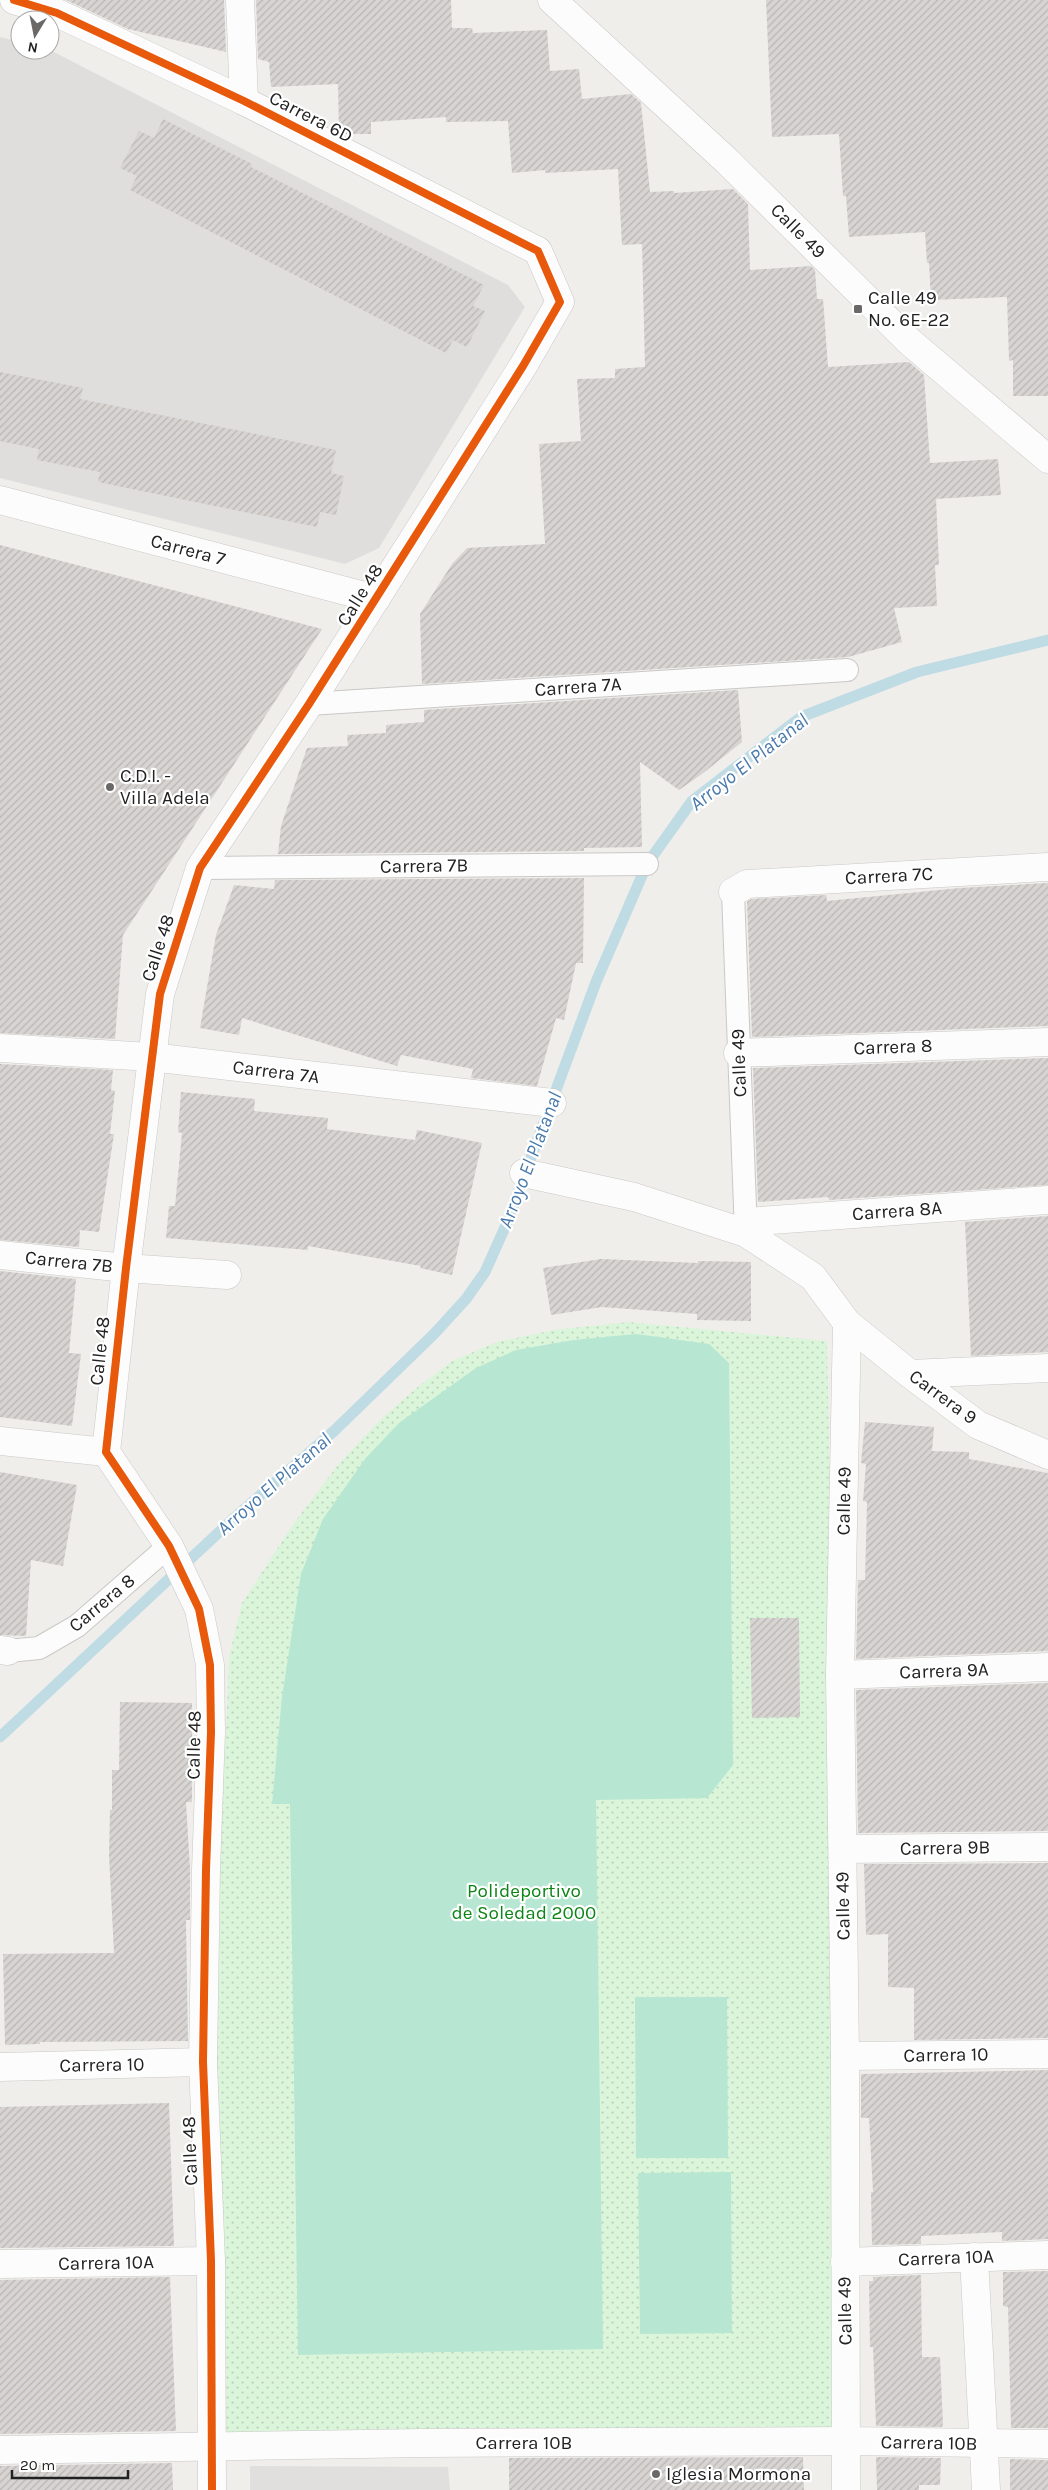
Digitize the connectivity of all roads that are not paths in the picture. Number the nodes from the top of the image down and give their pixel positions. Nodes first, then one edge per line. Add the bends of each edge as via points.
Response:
1 (14, 0) edge
2 (240, 0) edge
3 (552, 0) edge
4 (244, 101) junction
5 (560, 302) joint
6 (1048, 459) edge
7 (0, 500) edge
8 (376, 599) junction
9 (847, 670) dead end
10 (309, 704) junction
11 (647, 864) dead end
12 (1048, 866) edge
13 (200, 868) junction
14 (733, 892) joint
15 (1048, 1042) edge
16 (0, 1048) edge
17 (738, 1053) junction
18 (151, 1057) junction
19 (552, 1103) dead end
20 (524, 1173) dead end
21 (1048, 1200) edge
22 (746, 1228) junction
23 (0, 1255) edge
24 (126, 1268) junction
25 (227, 1275) dead end
26 (848, 1323) junction
27 (1048, 1368) edge
28 (910, 1374) junction
29 (0, 1441) edge
30 (106, 1452) junction
31 (1048, 1455) edge
32 (168, 1546) junction
33 (4, 1650) edge
34 (1048, 1667) edge
35 (840, 1675) junction
36 (1048, 1846) edge
37 (843, 1849) junction
38 (1048, 2054) edge
39 (845, 2056) junction
40 (203, 2062) junction
41 (0, 2067) edge
42 (1048, 2255) edge
43 (974, 2256) junction
44 (211, 2261) junction
45 (845, 2262) junction
46 (0, 2264) edge
47 (846, 2441) junction
48 (984, 2444) junction
49 (1048, 2444) edge
50 (212, 2448) junction
51 (0, 2450) edge
52 (212, 2490) edge
53 (846, 2490) edge
54 (986, 2490) edge

1 - 4 street, Carrera 6D via 57,14
2 - 4 street
3 - 6 street, Calle 49 via 727,161 910,342
4 - 5 street, Carrera 6D via 538,251
5 - 8 street, Calle 48
7 - 8 street, Carrera 7
8 - 10 street, Calle 48
9 - 10 lane, Carrera 7A
10 - 13 street, Calle 48
11 - 13 lane, Carrera 7B
12 - 14 street, Carrera 7C via 747,884
13 - 18 street, Calle 48 via 160,994
14 - 17 lane, Calle 49
15 - 17 street, Carrera 8
16 - 18 street, Carrera 7A
17 - 22 lane, Calle 49
18 - 19 street, Carrera 7A
18 - 24 street, Calle 48
20 - 22 street via 634,1197
21 - 22 street, Carrera 8A
22 - 26 street, Carrera 9 via 813,1277
23 - 24 street, Carrera 7B
24 - 25 street, Carrera 7B
24 - 30 street, Calle 48
26 - 28 street, Carrera 9
26 - 35 street, Calle 49
27 - 28 street
28 - 31 street, Carrera 9 via 978,1425
29 - 30 street
30 - 32 street, Calle 48
32 - 33 lane, Carrera 8 via 77,1626 39,1648
32 - 40 street, Calle 48 via 199,1609 210,1665
34 - 35 street, Carrera 9A
35 - 37 street, Calle 49
36 - 37 street, Carrera 9B
37 - 39 street, Calle 49
38 - 39 street, Carrera 10
39 - 45 street, Calle 49
40 - 41 street, Carrera 10
40 - 44 street, Calle 48
42 - 43 street, Carrera 10A
43 - 45 street, Carrera 10A
43 - 48 street
44 - 46 street, Carrera 10A
44 - 50 street, Calle 48
45 - 47 street, Calle 49
47 - 48 street, Carrera 10B
47 - 50 street, Carrera 10B via 423,2443
47 - 53 street, Calle 49
48 - 49 street, Carrera 10B
48 - 54 street
50 - 51 street, Carrera 10B
50 - 52 street, Calle 48

